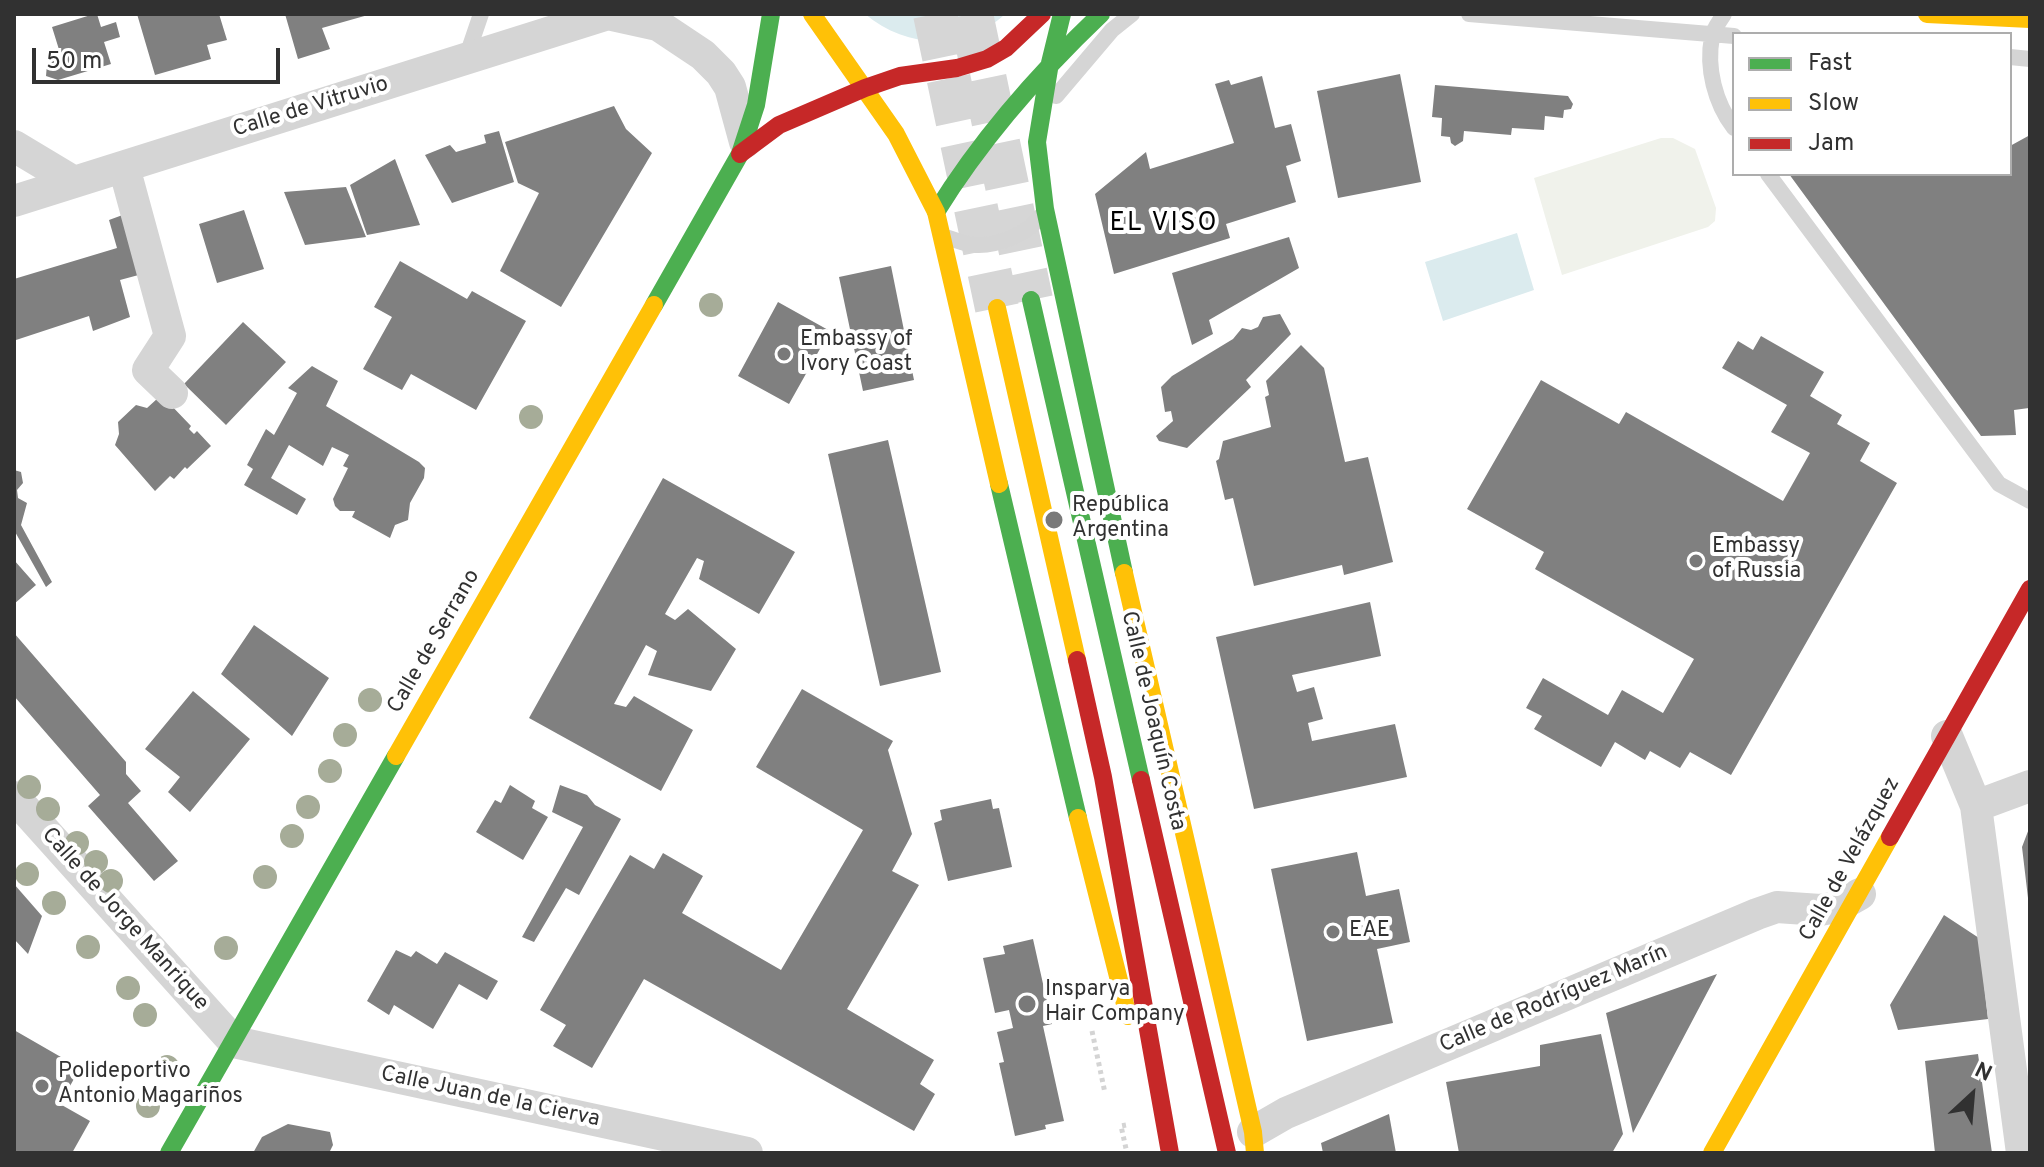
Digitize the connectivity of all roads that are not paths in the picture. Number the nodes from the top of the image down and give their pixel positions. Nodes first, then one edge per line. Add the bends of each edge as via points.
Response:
1 (481, 14) edge
2 (608, 14) edge
3 (771, 14) edge
4 (812, 14) edge
5 (1042, 14) edge
6 (1062, 14) edge
7 (1101, 14) edge
8 (1132, 14) edge
9 (1469, 14) edge
10 (1724, 14) edge
11 (1927, 14) edge
12 (2029, 19) edge
13 (1712, 34) junction
14 (1732, 36) edge
15 (465, 59) junction
16 (1050, 63) junction
17 (865, 88) junction
18 (1732, 126) edge
19 (1038, 129) junction
20 (14, 146) edge
21 (742, 148) junction
22 (124, 167) junction
23 (1769, 176) edge
24 (74, 182) junction
25 (14, 201) edge
26 (1045, 209) junction
27 (936, 212) junction
28 (943, 236) junction
29 (1031, 300) tunnel mouth
30 (997, 308) tunnel mouth
31 (172, 393) dead end
32 (2030, 501) edge
33 (2030, 589) edge
34 (1947, 736) junction
35 (2030, 786) edge
36 (14, 797) edge
37 (1976, 806) junction
38 (1860, 894) junction
39 (234, 1042) junction
40 (1254, 1143) edge
41 (169, 1153) edge
42 (746, 1153) edge
43 (1162, 1153) edge
44 (1170, 1153) edge
45 (1227, 1153) edge
46 (1712, 1153) edge
47 (2022, 1153) edge

1 - 15 lane
2 - 15 street, Calle de Vitruvio
2 - 21 street via 658,25 703,55 730,87
3 - 21 street, Calle de Serrano via 756,105
4 - 17 street
5 - 17 street, Calle de Serrano via 987,59
6 - 16 street
7 - 16 street
8 - 19 lane via 1057,94
9 - 13 lane
10 - 13 lane
11 - 12 street
13 - 14 lane
13 - 18 lane via 1709,73
15 - 22 street, Calle de Vitruvio
16 - 19 street
16 - 27 street
17 - 21 street, Calle de Serrano via 779,125
17 - 27 street via 911,156
19 - 26 street
20 - 24 street
21 - 39 street, Calle de Serrano
22 - 24 street, Calle de Vitruvio
22 - 31 street via 170,336 148,370
23 - 32 lane via 1999,484
24 - 25 street, Calle de Vitruvio
26 - 28 lane via 1027,230 1002,241 976,245
26 - 40 street
27 - 28 street
28 - 43 street via 1066,772
29 - 45 street, Calle de Joaquín Costa
30 - 44 street via 1103,777
33 - 34 street, Calle de Velázquez
34 - 37 street
34 - 38 street, Calle de Velázquez
35 - 37 street
36 - 39 street, Calle de Jorge Manrique
37 - 47 street
38 - 40 street, Calle de Rodríguez Marín via 1837,907 1777,907 1757,914 1286,1113
38 - 46 street, Calle de Velázquez
39 - 41 street, Calle de Serrano
39 - 42 street, Calle Juan de la Cierva

